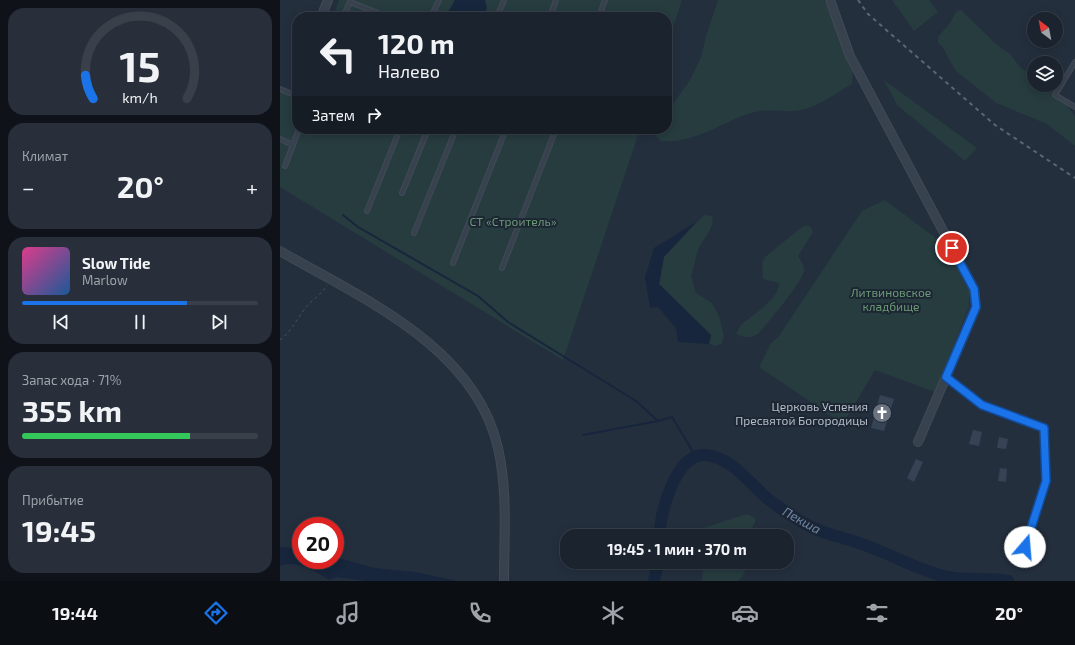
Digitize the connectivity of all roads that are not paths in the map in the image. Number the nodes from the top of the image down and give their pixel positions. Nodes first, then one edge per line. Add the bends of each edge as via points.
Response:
1 (328, 0) edge
2 (438, 0) edge
3 (504, 0) edge
4 (556, 0) edge
5 (605, 0) edge
6 (830, 0) edge
7 (323, 12) edge
8 (345, 12) edge
9 (375, 12) edge
10 (432, 12) edge
11 (499, 12) edge
12 (552, 12) edge
13 (601, 12) edge
14 (1075, 62) edge
15 (280, 89) edge
16 (292, 94) edge
17 (1075, 107) edge
18 (297, 134) edge
19 (398, 134) edge
20 (426, 134) edge
21 (454, 134) edge
22 (504, 134) edge
23 (554, 134) edge
24 (280, 139) edge
25 (293, 145) junction
26 (285, 166) dead end
27 (402, 193) dead end
28 (367, 211) dead end
29 (414, 233) dead end
30 (280, 251) edge
31 (453, 263) dead end
32 (502, 268) dead end
33 (946, 377) junction
34 (918, 442) dead end
35 (1025, 547) dead end
36 (504, 579) edge

1 - 7 street
2 - 10 lane
3 - 11 lane
4 - 12 lane
5 - 13 lane
6 - 33 street via 850,56 974,289 976,307
8 - 9 lane via 350,2
14 - 17 lane via 1055,96
15 - 16 lane
18 - 25 lane
19 - 28 lane
20 - 27 lane
21 - 29 lane
22 - 31 lane
23 - 32 lane
24 - 25 lane
25 - 26 lane
30 - 36 street via 410,327 450,363 477,397 490,421 502,469 506,525
33 - 34 street
33 - 35 lane via 982,405 1044,428 1046,481

